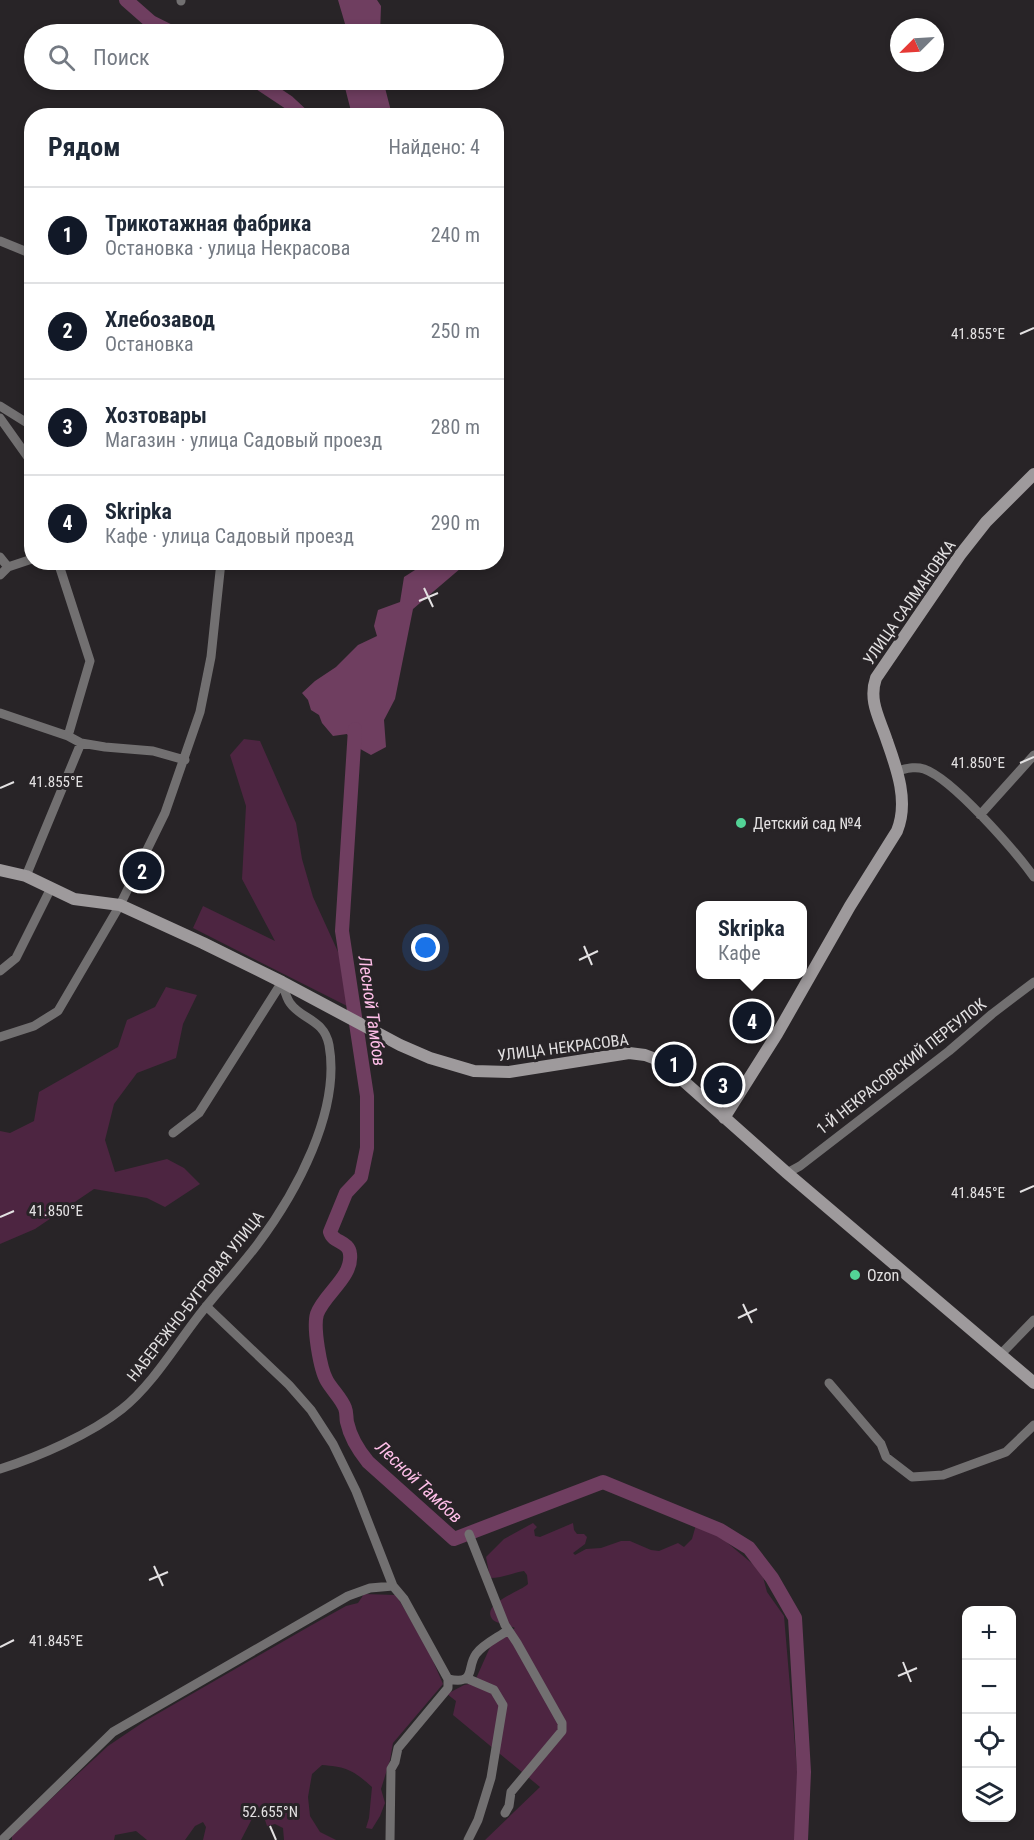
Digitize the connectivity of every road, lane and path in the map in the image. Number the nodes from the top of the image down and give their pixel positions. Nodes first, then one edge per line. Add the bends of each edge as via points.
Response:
1 (0, 241) edge
2 (24, 251) edge
3 (0, 406) edge
4 (0, 418) edge
5 (24, 421) edge
6 (24, 444) edge
7 (1034, 474) edge
8 (0, 557) edge
9 (24, 562) edge
10 (8, 567) junction
11 (61, 570) edge
12 (220, 570) edge
13 (0, 575) edge
14 (0, 713) edge
15 (68, 736) junction
16 (81, 742) junction
17 (1034, 755) edge
18 (185, 760) junction
19 (896, 771) junction
20 (980, 815) junction
21 (0, 870) edge
22 (26, 876) junction
23 (1034, 877) edge
24 (51, 888) junction
25 (120, 905) junction
26 (0, 971) edge
27 (282, 982) junction
28 (1034, 982) edge
29 (0, 1037) edge
30 (724, 1118) junction
31 (173, 1133) dead end
32 (787, 1173) junction
33 (206, 1306) junction
34 (1034, 1320) edge
35 (1000, 1355) junction
36 (829, 1383) dead end
37 (1034, 1383) edge
38 (1034, 1425) edge
39 (0, 1469) edge
40 (469, 1534) dead end
41 (393, 1586) junction
42 (508, 1630) junction
43 (466, 1678) junction
44 (448, 1679) junction
45 (505, 1812) dead end
46 (2, 1840) edge
47 (390, 1840) edge
48 (468, 1840) edge

1 - 2 street
3 - 5 street
4 - 6 street
7 - 19 street, УЛИЦА САЛМАНОВКА via 986,522 960,555 876,678 873,703
8 - 10 street
9 - 10 street
10 - 13 street
11 - 15 street via 90,661
12 - 18 street via 212,657
14 - 15 street
15 - 16 street
16 - 18 street via 153,751
16 - 22 street
17 - 20 street
18 - 25 street via 165,813
19 - 20 street via 920,768 932,773
19 - 30 street, УЛИЦА САЛМАНОВКА via 903,805 897,831
20 - 23 street
21 - 22 street, УЛИЦА НЕКРАСОВА
22 - 24 street, УЛИЦА НЕКРАСОВА
24 - 25 street, УЛИЦА НЕКРАСОВА via 74,899
24 - 26 street via 16,958
25 - 27 street, УЛИЦА НЕКРАСОВА
25 - 29 street via 58,1011 34,1026
27 - 30 street, УЛИЦА НЕКРАСОВА via 400,1045 474,1071 509,1072 629,1053 645,1055 662,1061
27 - 31 street via 199,1113
27 - 33 street, НАБЕРЕЖНО-БУГРОВАЯ УЛИЦА via 290,1003 325,1032 329,1043 325,1118 282,1206 258,1243
28 - 32 street, 1-Й НЕКРАСОВСКИЙ ПЕРЕУЛОК via 946,1054
30 - 32 street, УЛИЦА НЕКРАСОВА
32 - 35 street, УЛИЦА НЕКРАСОВА
33 - 39 street, НАБЕРЕЖНО-БУГРОВАЯ УЛИЦА via 122,1410 67,1441
33 - 41 street via 311,1410 356,1491
34 - 35 street
35 - 37 street, УЛИЦА НЕКРАСОВА
36 - 38 street via 881,1444 886,1457 912,1477 943,1476 1006,1452
40 - 42 street
41 - 44 street
41 - 46 street via 370,1588 348,1596 113,1732
42 - 43 street via 476,1654
42 - 45 street via 562,1723 562,1731 511,1792
43 - 44 street
43 - 48 street via 494,1690 503,1705 491,1778
44 - 47 street via 448,1688 398,1748 391,1769

